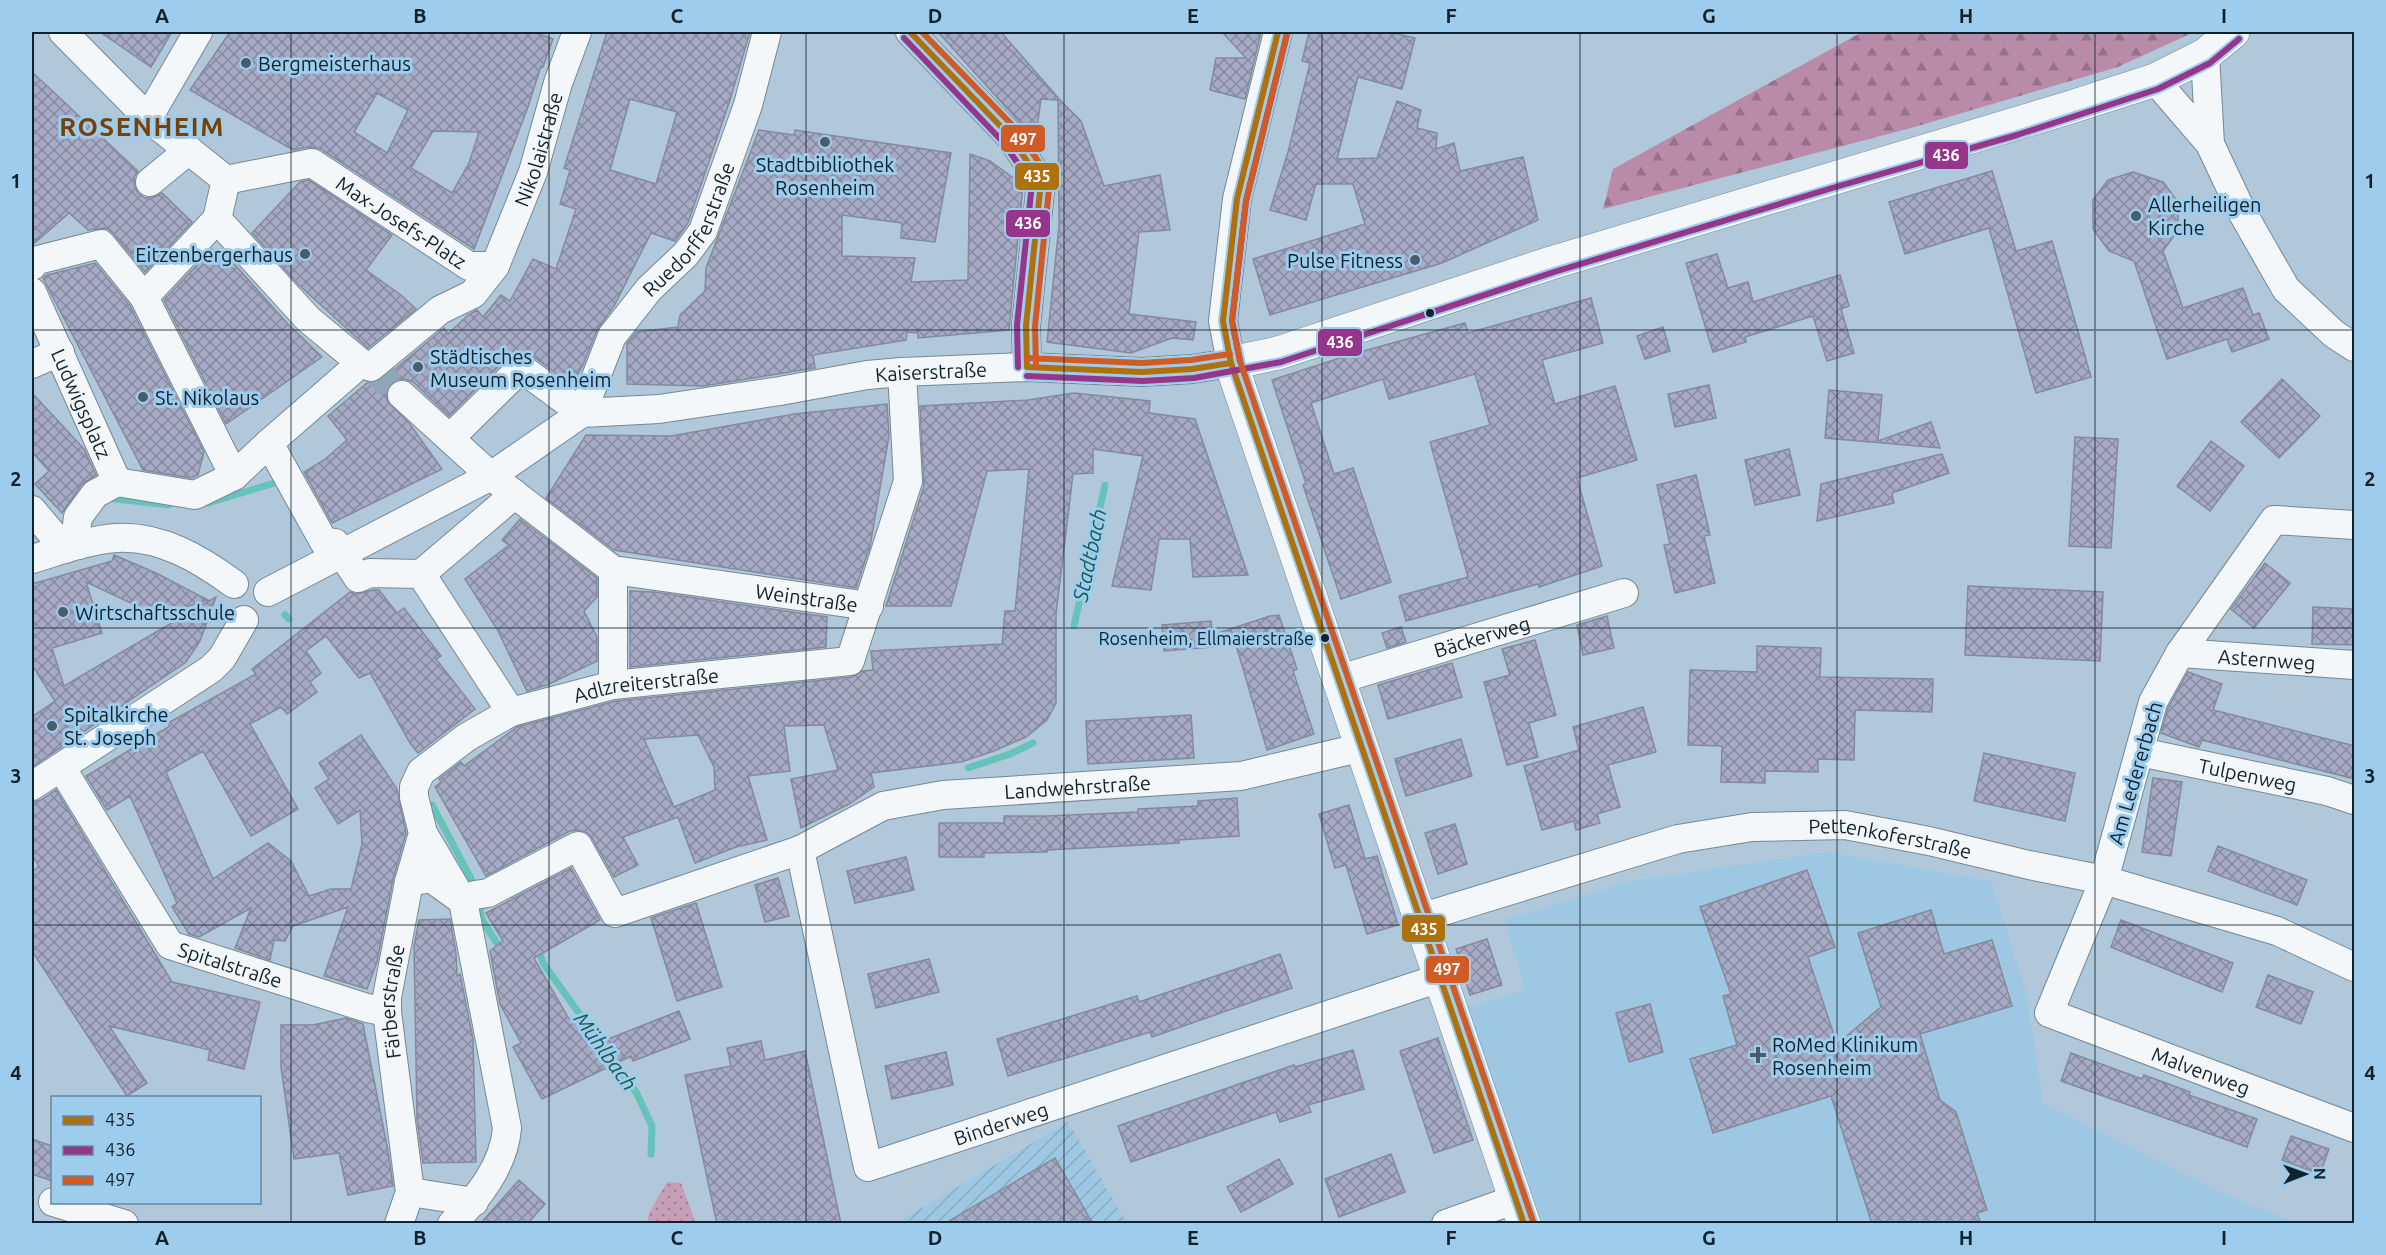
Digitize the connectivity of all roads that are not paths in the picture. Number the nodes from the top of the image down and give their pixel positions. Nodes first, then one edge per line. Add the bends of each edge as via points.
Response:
1 (63, 32) edge
2 (198, 32) edge
3 (577, 32) edge
4 (767, 32) edge
5 (910, 32) edge
6 (1278, 32) edge
7 (2233, 32) edge
8 (2205, 55) junction
9 (2155, 80) junction
10 (148, 118) junction
11 (2210, 144) junction
12 (189, 150) junction
13 (226, 180) junction
14 (150, 182) dead end
15 (209, 227) junction
16 (32, 266) edge
17 (495, 266) junction
18 (32, 292) edge
19 (144, 297) junction
20 (2355, 347) edge
21 (60, 352) junction
22 (361, 363) junction
23 (1231, 363) junction
24 (32, 364) edge
25 (1027, 367) junction
26 (902, 372) junction
27 (402, 395) tunnel mouth
28 (582, 413) junction
29 (450, 438) junction
30 (269, 443) junction
31 (234, 476) junction
32 (491, 476) junction
33 (117, 482) junction
34 (515, 494) junction
35 (32, 510) edge
36 (2355, 525) edge
37 (72, 547) junction
38 (341, 555) junction
39 (32, 559) edge
40 (613, 570) junction
41 (421, 574) junction
42 (234, 584) junction
43 (268, 592) junction
44 (1624, 593) dead end
45 (869, 606) junction
46 (244, 620) junction
47 (2180, 653) junction
48 (2355, 665) edge
49 (1340, 680) junction
50 (613, 685) junction
51 (511, 712) junction
52 (1363, 747) junction
53 (2140, 752) junction
54 (61, 767) junction
55 (32, 786) edge
56 (414, 787) joint
57 (2355, 800) edge
58 (423, 833) junction
59 (800, 850) junction
60 (2104, 880) junction
61 (409, 882) junction
62 (475, 896) junction
63 (1420, 918) junction
64 (2355, 967) edge
65 (1440, 978) junction
66 (387, 1012) junction
67 (2049, 1013) joint
68 (2355, 1128) edge
69 (410, 1192) junction
70 (32, 1196) edge
71 (51, 1201) edge
72 (474, 1202) junction
73 (59, 1204) edge
74 (1520, 1211) edge
75 (124, 1224) edge
76 (399, 1224) edge
77 (452, 1224) edge
78 (1446, 1224) edge

1 - 10 street
2 - 10 street
3 - 17 street, Nikolaistraße via 533,172
4 - 28 street, Ruedorfferstraße via 748,105 703,231 612,336
5 - 25 street via 1010,135 1041,182 1026,326
6 - 23 street via 1237,199 1223,321
7 - 8 street, Kaiserstraße
8 - 9 street, Kaiserstraße
8 - 11 street
9 - 11 street
9 - 23 street, Kaiserstraße via 2014,126 1551,263 1278,353
10 - 12 street
11 - 20 street via 2242,213 2286,289 2334,334
12 - 13 street
12 - 14 street
13 - 15 street
13 - 17 street, Max-Josefs-Platz via 312,163 469,266
15 - 19 street
15 - 22 street
16 - 19 street via 34,261 101,244
17 - 22 street, Max-Josefs-Platz via 473,294 440,310 371,367
18 - 21 street
19 - 31 street
21 - 24 street, Ludwigsplatz
21 - 33 street, Ludwigsplatz
22 - 30 street, Ludwigsplatz
23 - 25 street, Kaiserstraße via 1142,372
23 - 49 street
25 - 26 street, Kaiserstraße
26 - 28 street, Kaiserstraße via 659,409
26 - 45 street, Weinstraße via 908,481
27 - 29 street
28 - 29 street via 520,368
28 - 32 street
29 - 32 street
30 - 31 street, Ludwigsplatz
30 - 38 street via 324,542 335,543
31 - 33 street, Ludwigsplatz via 195,495
32 - 34 street, Weinstraße
32 - 38 street
33 - 37 street, Ludwigsplatz via 95,495 78,517
34 - 40 street, Weinstraße
34 - 41 street
35 - 37 street
36 - 47 street, Am Ledererbach via 2274,520
37 - 39 street
37 - 42 street via 117,538 154,542 191,556
38 - 41 street via 358,578 370,573
38 - 43 street
40 - 45 street, Weinstraße
40 - 50 street
41 - 51 street
42 - 43 street via 253,578 265,585
42 - 46 street via 228,595 229,608
43 - 46 street via 270,599 264,613 259,618
44 - 49 street, Bäckerweg
45 - 50 street, Adlzreiterstraße via 850,661
46 - 54 street via 211,669
47 - 48 street, Asternweg
47 - 53 street, Am Ledererbach via 2153,702
49 - 52 street
50 - 51 street, Adlzreiterstraße
51 - 56 street, Adlzreiterstraße via 433,761 421,772
52 - 59 street, Landwehrstraße via 1241,776 943,795 883,806
52 - 63 street
53 - 57 street, Tulpenweg
53 - 60 street, Am Ledererbach
54 - 55 street
54 - 66 street, Spitalstraße via 170,945
56 - 58 street, Färberstraße
58 - 61 street, Färberstraße
58 - 62 street, Färberstraße
59 - 62 street, Landwehrstraße via 615,913 578,846
59 - 65 street, Binderweg via 868,1167
60 - 63 street, Pettenkoferstraße via 1845,825 1783,825 1712,832 1647,847
60 - 64 street, Pettenkoferstraße via 2277,931
60 - 67 street, Am Ledererbach
61 - 62 street via 431,878
61 - 66 street, Färberstraße
62 - 72 street, Färberstraße via 507,1128 506,1145
63 - 65 street
65 - 74 street
66 - 69 street, Färberstraße
67 - 68 street, Malvenweg
69 - 72 street
69 - 76 street, Färberstraße
70 - 71 street
72 - 77 street, Färberstraße
73 - 75 street
74 - 78 street

